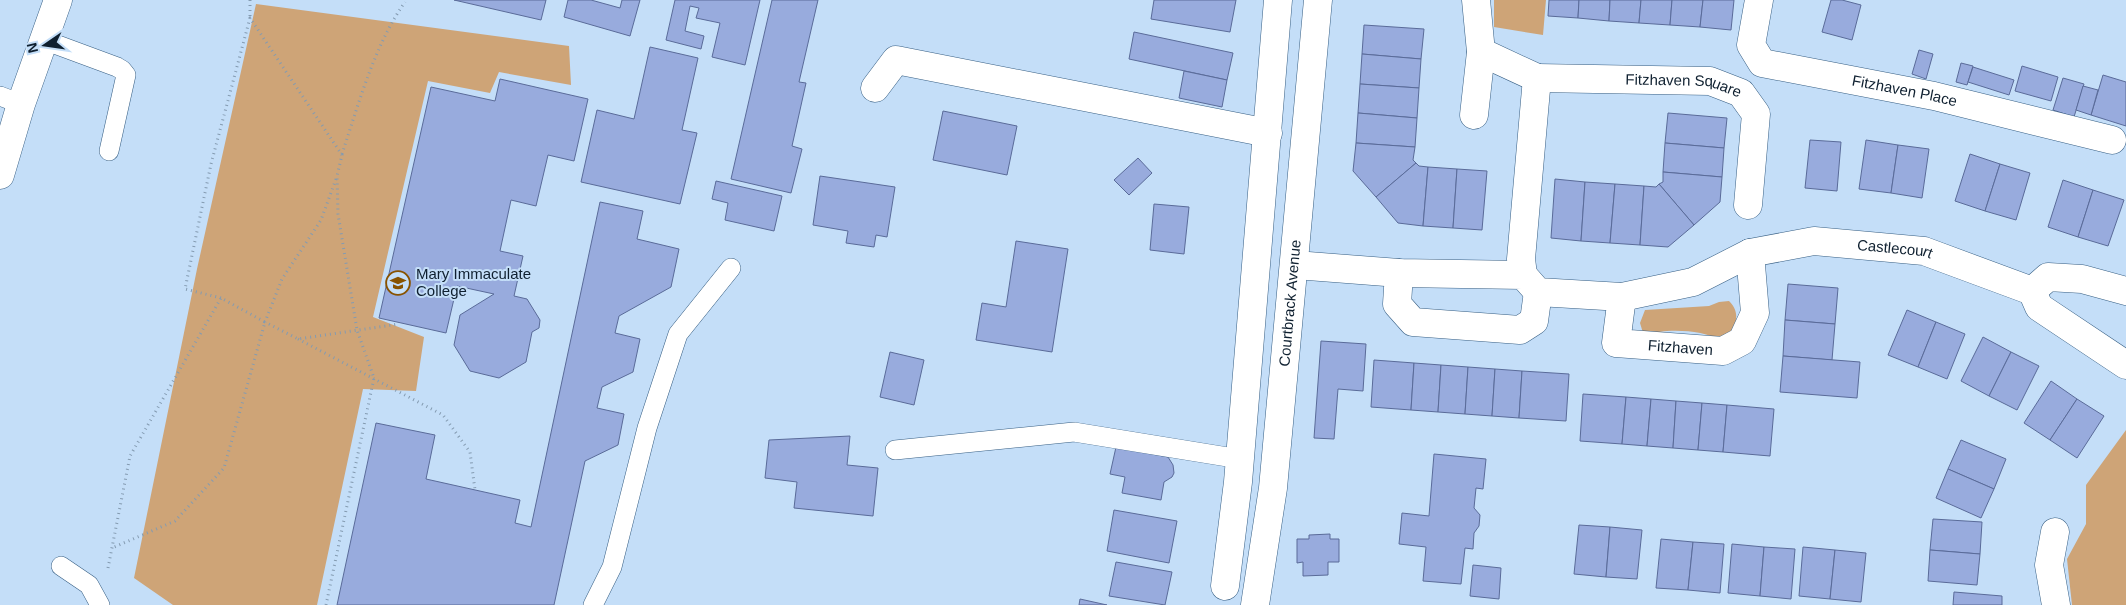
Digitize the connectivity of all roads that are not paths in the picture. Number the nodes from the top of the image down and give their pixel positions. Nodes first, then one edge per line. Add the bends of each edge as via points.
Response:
1 (58, 0) edge
2 (1278, 0) edge
3 (1318, 0) edge
4 (1476, 0) edge
5 (1759, 0) edge
6 (44, 40) junction
7 (1481, 52) junction
8 (1537, 78) junction
9 (875, 88) dead end
10 (11, 100) edge
11 (1474, 115) dead end
12 (1268, 133) junction
13 (2112, 140) dead end
14 (109, 151) dead end
15 (0, 174) edge
16 (1748, 205) dead end
17 (1750, 253) junction
18 (1295, 265) junction
19 (731, 268) dead end
20 (1400, 273) junction
21 (1531, 283) junction
22 (2032, 291) junction
23 (2126, 291) edge
24 (1622, 297) junction
25 (2126, 364) edge
26 (895, 450) dead end
27 (1239, 470) junction
28 (1273, 488) junction
29 (2055, 532) dead end
30 (61, 566) dead end
31 (1225, 586) dead end
32 (100, 605) edge
33 (593, 605) edge
34 (1255, 605) edge
35 (2056, 605) edge

1 - 6 street
2 - 12 street
3 - 18 street, Courtbrack Avenue
4 - 7 street
5 - 13 street, Fitzhaven Place via 1751,45 1762,62 1934,96
6 - 10 street
6 - 14 lane via 118,68 126,75
7 - 8 street, Fitzhaven Square
7 - 11 street
8 - 16 street, Fitzhaven Square via 1710,81 1741,94 1756,114
8 - 21 street via 1521,259
9 - 12 street via 896,60
10 - 15 street
12 - 27 street
17 - 22 street, Castlecourt via 1814,241 1924,252
17 - 24 street via 1693,282
17 - 24 street, Fitzhaven via 1755,313 1742,341 1723,351 1616,343
18 - 20 street
18 - 28 street, Courtbrack Avenue
19 - 33 lane via 678,334 647,428 612,567
20 - 21 street
20 - 21 street via 1397,304 1413,322 1520,330 1534,322
21 - 24 street
22 - 23 street via 2048,277 2082,279
22 - 25 street via 2039,307
26 - 27 lane via 1074,432
27 - 28 street
27 - 31 street
28 - 34 street, Courtbrack Avenue
29 - 35 street via 2049,565
30 - 32 lane via 89,585

